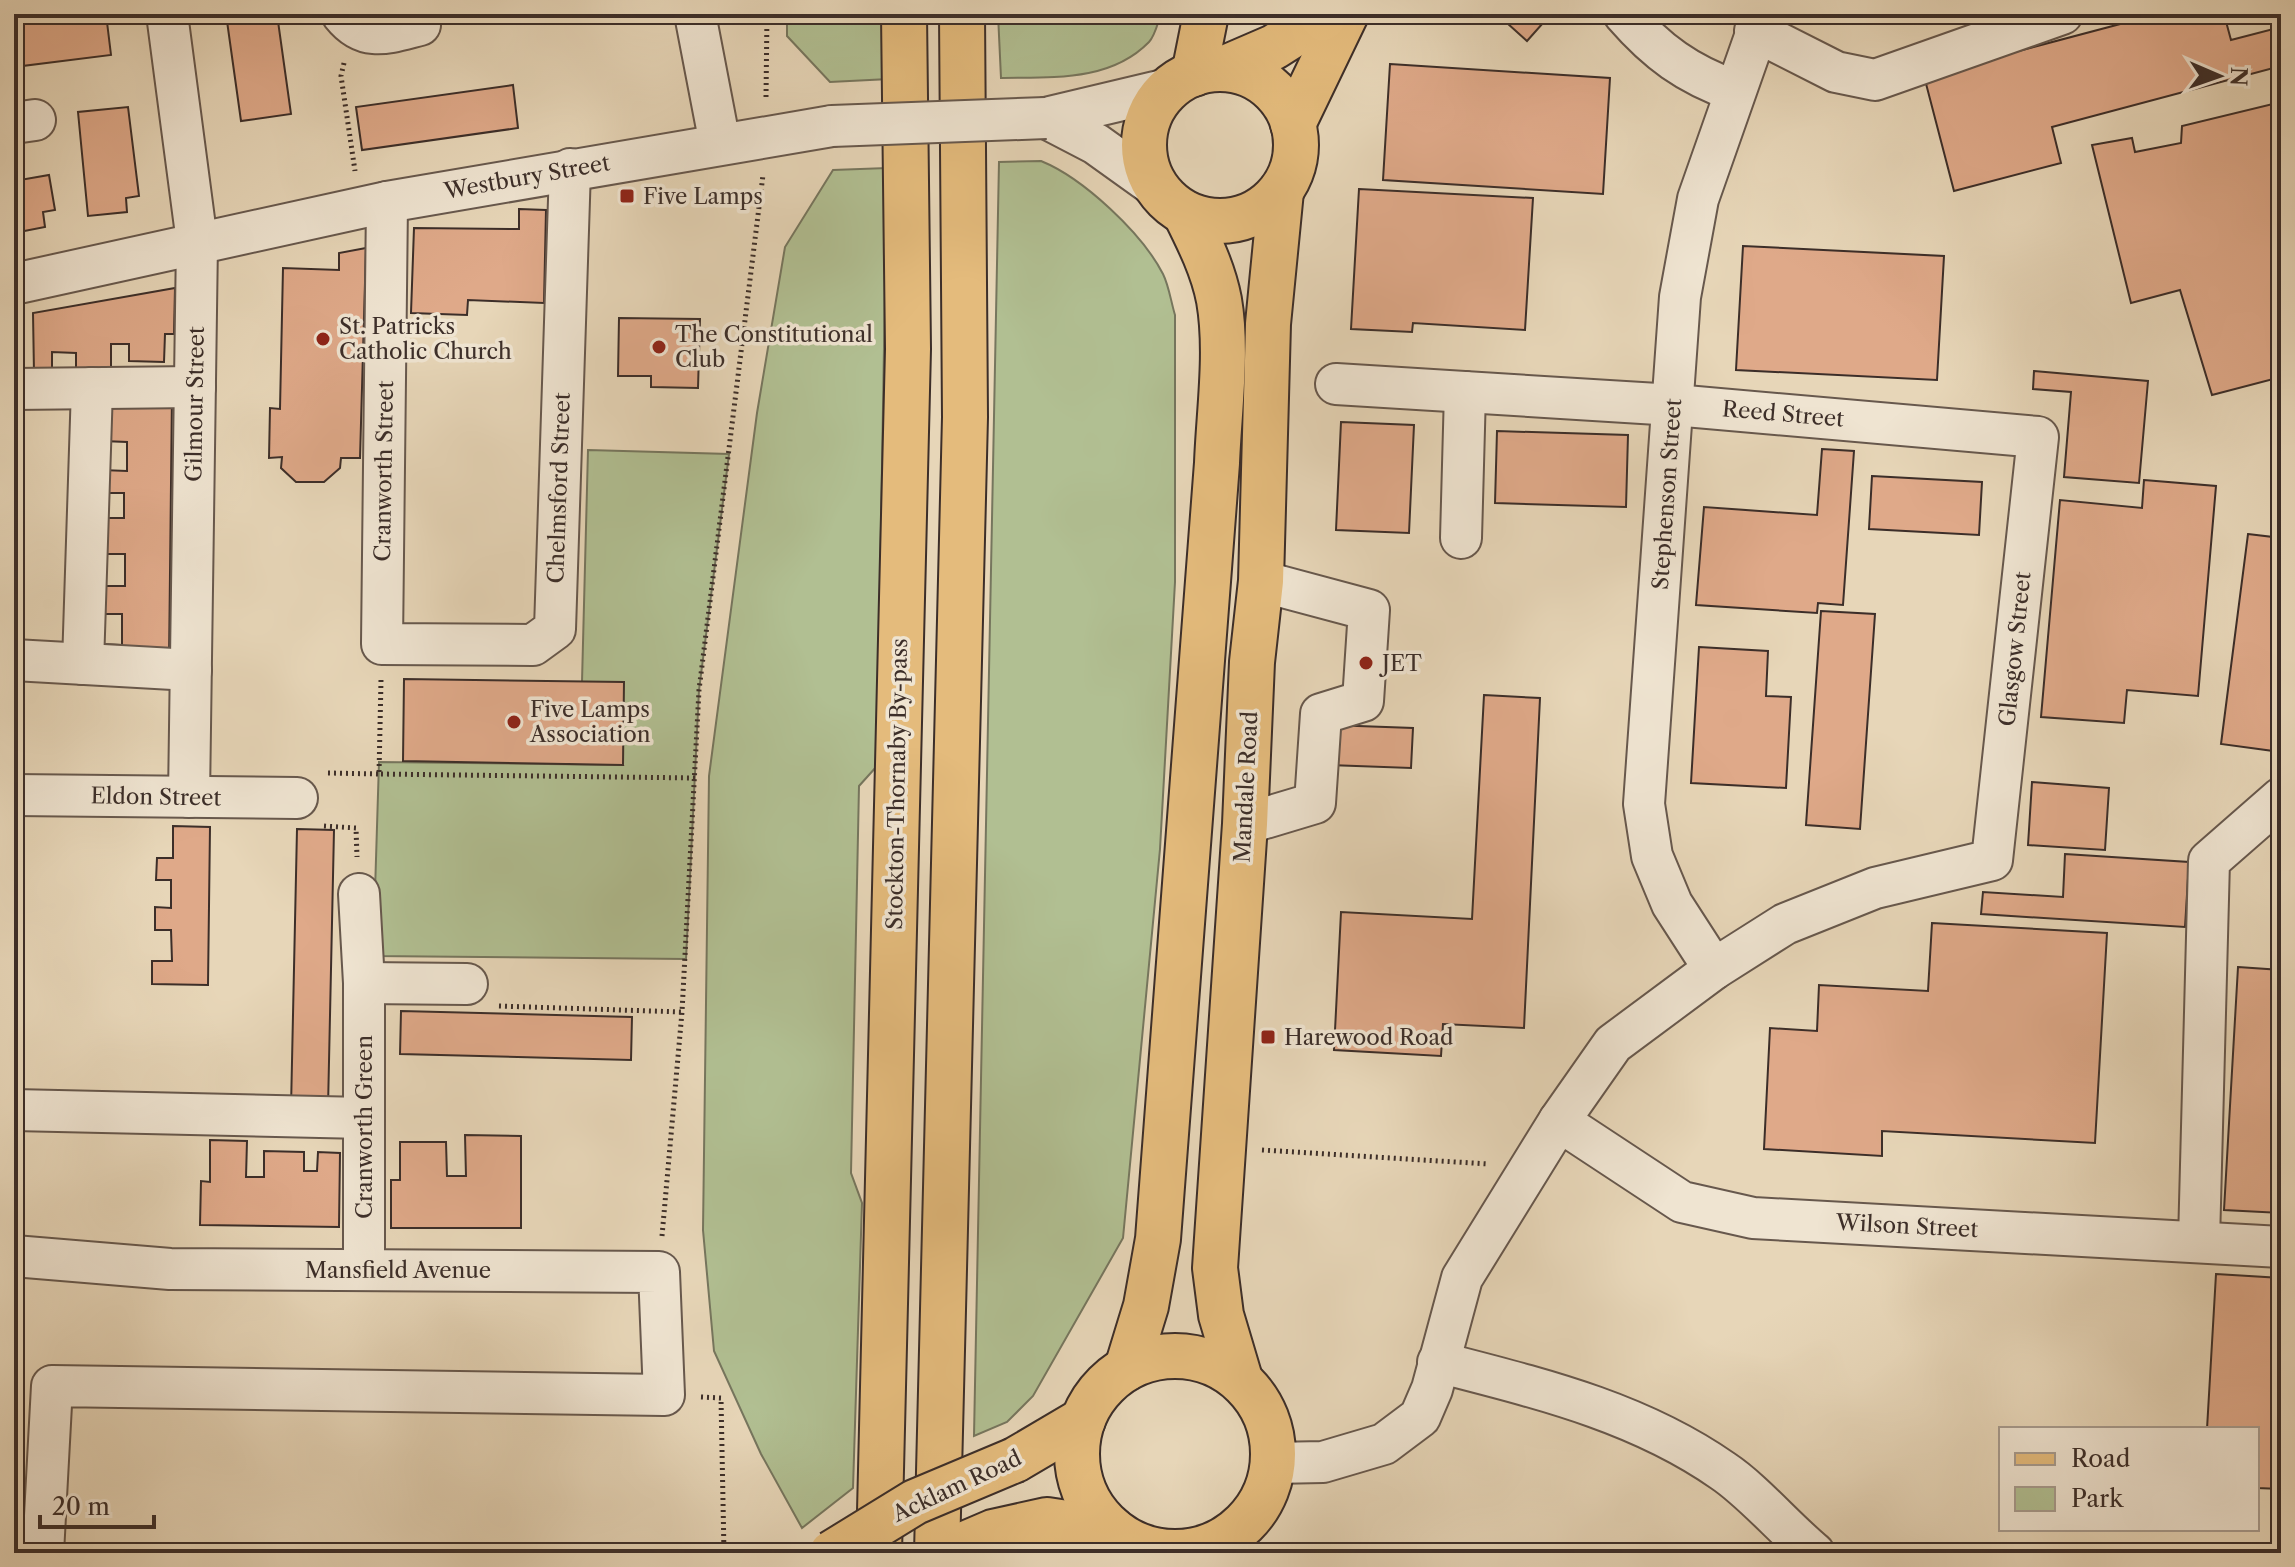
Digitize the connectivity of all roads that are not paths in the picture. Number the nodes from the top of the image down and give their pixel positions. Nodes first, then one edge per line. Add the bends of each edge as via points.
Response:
1 (167, 14) edge
2 (695, 14) edge
3 (904, 14) edge
4 (962, 14) edge
5 (1206, 14) edge
6 (1326, 14) edge
7 (1346, 14) edge
8 (1624, 14) edge
9 (2062, 14) edge
10 (348, 21) edge
11 (1759, 23) edge
12 (420, 25) dead end
13 (1195, 77) junction
14 (1735, 91) junction
15 (1046, 118) junction
16 (1293, 124) junction
17 (720, 144) junction
18 (570, 169) junction
19 (1281, 191) junction
20 (1171, 200) junction
21 (374, 205) junction
22 (197, 242) junction
23 (14, 284) edge
24 (1336, 384) dead end
25 (195, 387) junction
26 (92, 388) junction
27 (14, 389) edge
28 (1465, 392) junction
29 (1674, 405) junction
30 (2038, 437) joint
31 (1461, 538) dead end
32 (1261, 581) junction
33 (382, 644) joint
34 (14, 660) edge
35 (83, 664) junction
36 (191, 670) junction
37 (14, 795) edge
38 (189, 797) junction
39 (297, 798) dead end
40 (2281, 798) edge
41 (1245, 824) junction
42 (359, 894) dead end
43 (1714, 969) junction
44 (364, 983) junction
45 (467, 984) road end
46 (14, 1110) edge
47 (364, 1118) junction
48 (1559, 1121) junction
49 (2199, 1241) junction
50 (2281, 1247) edge
51 (14, 1256) edge
52 (364, 1270) junction
53 (1438, 1362) junction
54 (1127, 1368) junction
55 (1240, 1379) junction
56 (1083, 1420) junction
57 (1273, 1463) junction
58 (1113, 1530) junction
59 (1167, 1552) edge
60 (43, 1553) edge
61 (832, 1553) edge
62 (879, 1553) edge
63 (937, 1553) edge
64 (944, 1553) edge
65 (1814, 1553) edge

1 - 22 street, Gilmour Street
2 - 17 street
3 - 62 main road, Stockton-Thornaby By-pass via 908,349
4 - 63 main road via 965,417
5 - 13 main road
6 - 13 main road via 1274,47
7 - 16 main road, Mandale Road
8 - 14 street via 1678,66
9 - 11 street via 1875,80 1836,72
10 - 12 street via 372,36
11 - 14 street, Stephenson Street
13 - 15 street, Westbury Street
13 - 16 main road via 1246,74 1283,102
13 - 20 main road via 1152,110 1145,136 1146,162
14 - 29 street, Stephenson Street via 1698,199 1680,297
15 - 17 street, Westbury Street, bridge via 832,126
15 - 20 street, Westbury Street via 1096,144
16 - 19 main road, Mandale Road via 1292,170
17 - 18 street, Westbury Street
18 - 21 street, Westbury Street
18 - 33 street, Chelmsford Street via 555,629 533,645
19 - 20 main road via 1248,216 1216,221
19 - 32 main road, Mandale Road via 1268,324
20 - 54 main road via 1208,260 1219,302 1217,463 1160,1212 1146,1306
21 - 22 street, Westbury Street
21 - 33 street, Cranworth Street
22 - 23 street, Westbury Street
22 - 25 street, Gilmour Street
24 - 28 street, Reed Street
25 - 26 street
25 - 36 street, Gilmour Street
26 - 27 street
26 - 35 street
28 - 29 street, Reed Street
28 - 31 street
29 - 30 street, Reed Street
29 - 43 street, Stephenson Street via 1644,804 1652,856 1672,904
30 - 43 street, Glasgow Street via 1992,860 1875,888 1785,924
32 - 41 main road, Mandale Road
32 - 41 street via 1369,610 1364,688 1363,701 1321,714 1315,803
34 - 35 street
35 - 36 street
36 - 38 street, Gilmour Street
37 - 38 street, Eldon Street
38 - 39 street, Eldon Street
40 - 49 street via 2209,861
41 - 55 main road, Mandale Road via 1215,1268 1221,1315
42 - 44 street, Cranworth Green
43 - 48 street via 1613,1044
44 - 45 street
44 - 47 street, Cranworth Green
46 - 47 street
47 - 52 street, Cranworth Green
48 - 49 street, Wilson Street via 1682,1202 1753,1218
48 - 53 street via 1462,1278
49 - 50 street, Wilson Street
51 - 52 street, Mansfield Avenue via 170,1269
52 - 60 street, Mansfield Avenue via 659,1272 664,1395 52,1386
53 - 57 street via 1420,1417 1384,1444 1323,1462
53 - 65 street via 1583,1400 1639,1423 1725,1472
54 - 55 main road via 1155,1357 1186,1356 1215,1363
54 - 56 main road via 1108,1381
55 - 57 main road via 1259,1404 1271,1433
56 - 58 main road via 1077,1450 1080,1480 1093,1507
56 - 61 main road, Acklam Road, bridge via 1015,1460 915,1502
57 - 59 main road via 1265,1493 1249,1519 1225,1538 1197,1550
58 - 59 main road via 1138,1545
58 - 64 main road via 1047,1520 993,1532

